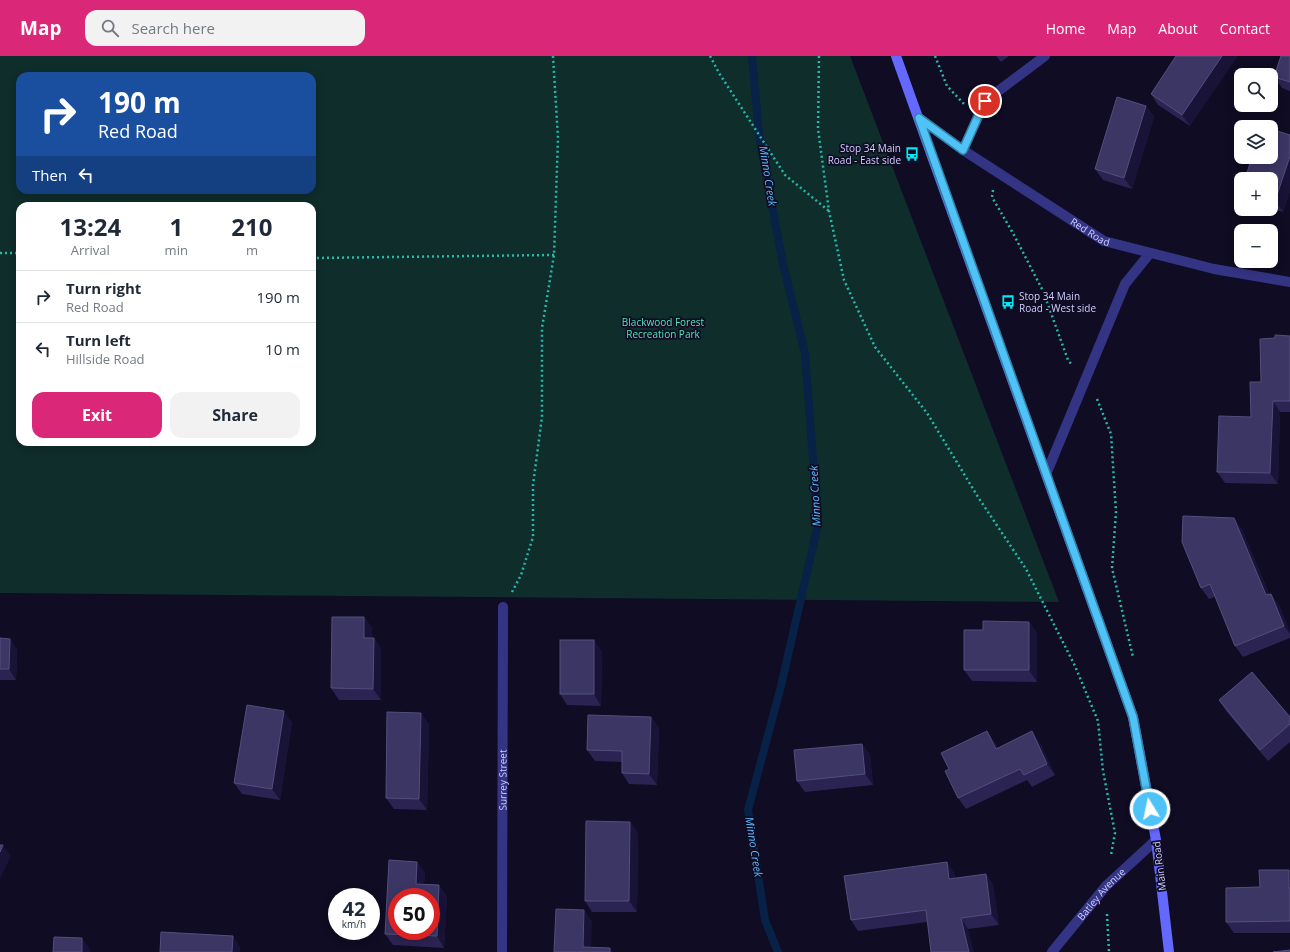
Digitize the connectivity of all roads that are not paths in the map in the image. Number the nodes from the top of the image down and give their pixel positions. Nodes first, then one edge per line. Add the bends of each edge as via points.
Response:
1 (896, 56) edge
2 (1045, 56) edge
3 (919, 118) junction
4 (963, 150) junction
5 (1150, 253) junction
6 (1290, 282) edge
7 (1047, 472) junction
8 (503, 607) road end
9 (1156, 840) junction
10 (502, 952) edge
11 (1052, 952) edge
12 (1169, 952) edge

1 - 3 main road, Main Road
2 - 4 street via 985,101
3 - 4 street, Red Road
3 - 7 main road, Main Road
4 - 5 street, Red Road via 1104,241
5 - 6 street, Red Road via 1214,269
5 - 7 street via 1125,284
7 - 9 main road, Main Road via 1133,717
8 - 10 street, Surrey Street
9 - 11 street, Batley Avenue via 1106,886
9 - 12 main road, Main Road

